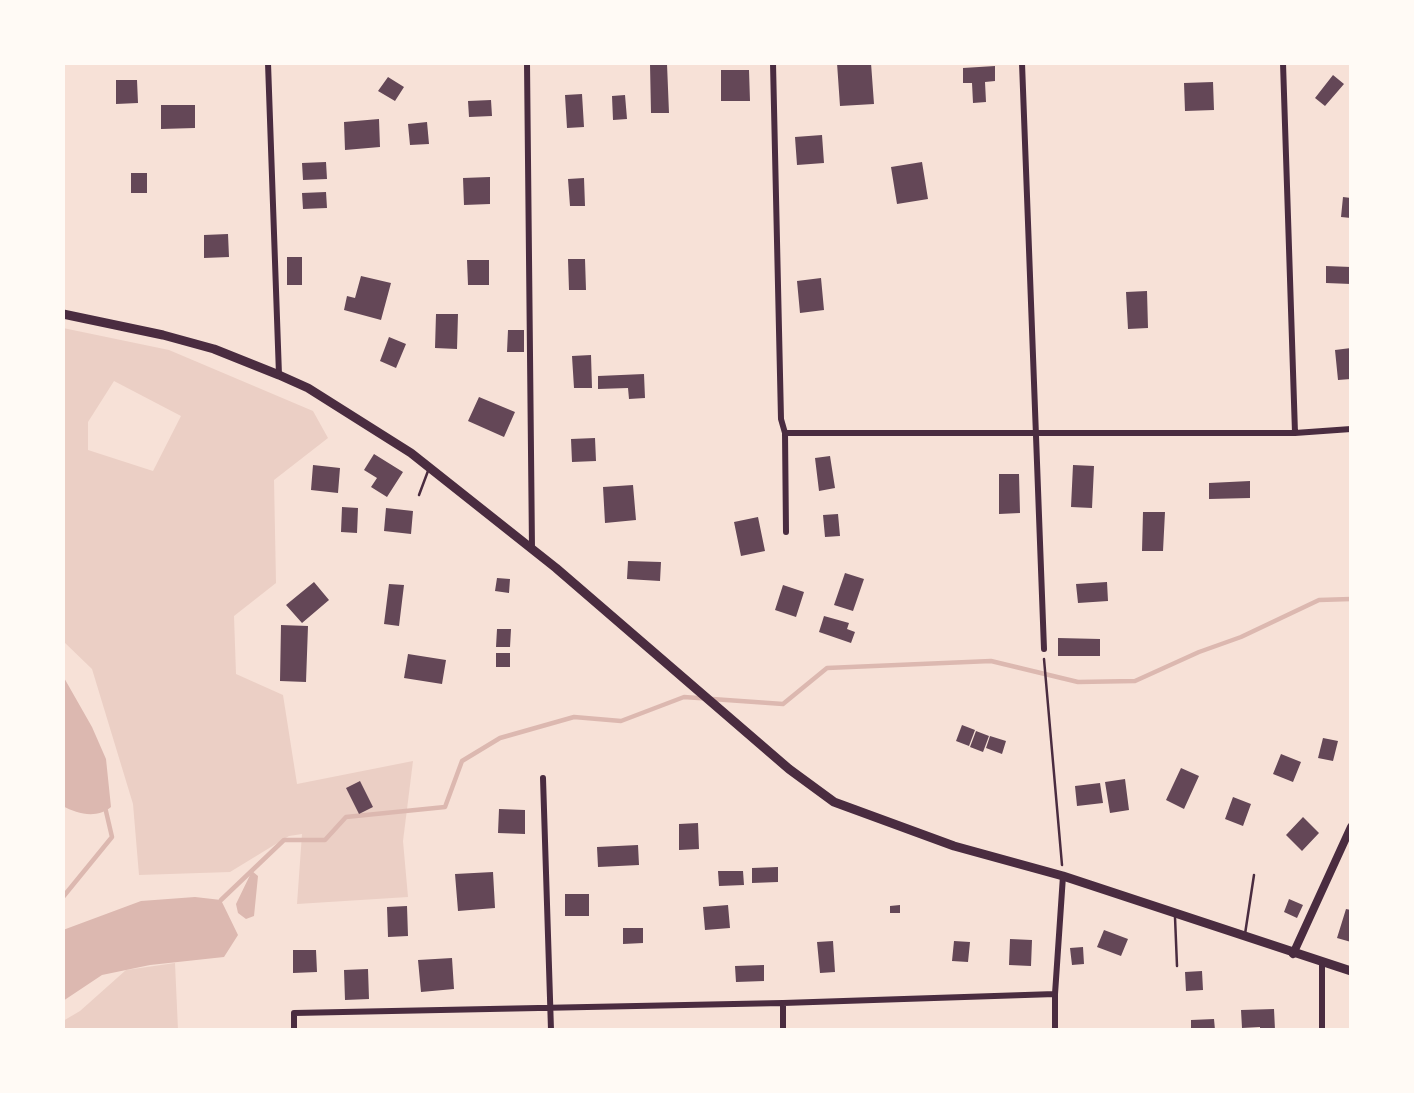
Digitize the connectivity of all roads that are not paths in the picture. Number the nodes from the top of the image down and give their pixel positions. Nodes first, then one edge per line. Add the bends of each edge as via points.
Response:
1 (268, 63) edge
2 (527, 63) edge
3 (773, 63) edge
4 (1022, 63) edge
5 (1283, 63) edge
6 (63, 314) edge
7 (279, 375) junction
8 (1351, 429) edge
9 (1036, 432) junction
10 (785, 433) junction
11 (1295, 433) junction
12 (429, 468) junction
13 (419, 495) dead end
14 (786, 532) dead end
15 (532, 549) junction
16 (1044, 649) road end
17 (543, 778) dead end
18 (1351, 827) edge
19 (1254, 875) dead end
20 (1063, 876) junction
21 (1175, 913) junction
22 (1245, 937) junction
23 (1293, 954) junction
24 (1322, 962) junction
25 (1177, 966) dead end
26 (1351, 971) edge
27 (1055, 994) junction
28 (783, 1003) junction
29 (550, 1007) junction
30 (294, 1030) edge
31 (551, 1030) edge
32 (783, 1030) edge
33 (1055, 1030) edge
34 (1322, 1030) edge

1 - 7 street
2 - 15 street
3 - 10 street via 780,419
4 - 9 street
5 - 11 street
6 - 7 main road via 214,349
7 - 12 main road via 308,388
8 - 11 street
9 - 10 street
9 - 11 street
9 - 16 street
10 - 14 street
12 - 13 lane
12 - 15 main road
15 - 20 main road via 789,769 834,802 954,846
17 - 29 street
18 - 23 street
19 - 22 lane
20 - 21 main road
20 - 27 street
21 - 22 main road
21 - 25 lane
22 - 23 main road
23 - 24 main road
24 - 26 main road
24 - 34 street
27 - 28 street
27 - 33 street
28 - 29 street
28 - 32 street
29 - 30 street via 293,1013
29 - 31 street

